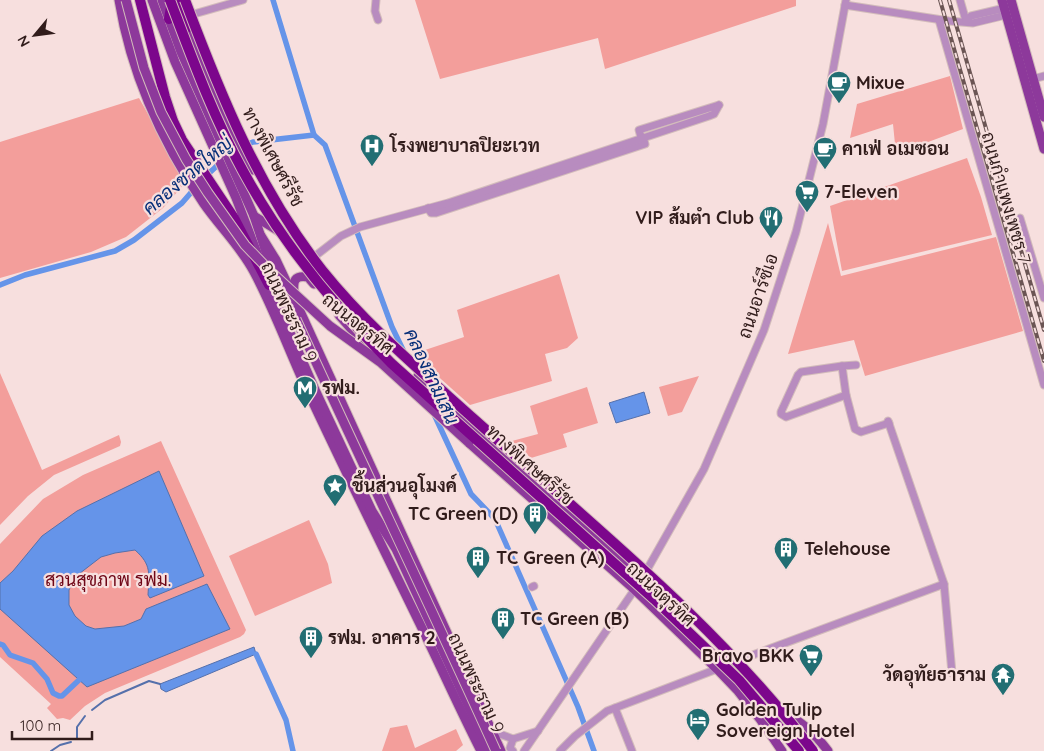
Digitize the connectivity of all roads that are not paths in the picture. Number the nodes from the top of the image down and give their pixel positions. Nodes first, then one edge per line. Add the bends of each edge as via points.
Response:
1 (119, 0) edge
2 (126, 0) edge
3 (140, 0) edge
4 (152, 0) edge
5 (162, 0) edge
6 (171, 0) edge
7 (178, 0) edge
8 (186, 0) edge
9 (243, 0) edge
10 (376, 0) edge
11 (960, 0) edge
12 (1011, 0) edge
13 (846, 2) edge
14 (1004, 8) edge
15 (187, 16) junction
16 (169, 19) junction
17 (378, 20) dead end
18 (939, 20) junction
19 (966, 21) junction
20 (187, 28) junction
21 (1044, 76) edge
22 (1033, 79) junction
23 (1044, 117) edge
24 (205, 118) junction
25 (643, 139) junction
26 (1044, 148) edge
27 (254, 216) junction
28 (234, 218) junction
29 (1020, 218) dead end
30 (261, 236) junction
31 (295, 241) junction
32 (309, 260) junction
33 (253, 271) junction
34 (308, 277) junction
35 (269, 285) junction
36 (294, 298) junction
37 (1044, 298) edge
38 (295, 362) junction
39 (380, 362) junction
40 (856, 365) dead end
41 (842, 366) junction
42 (1044, 385) edge
43 (316, 392) junction
44 (846, 395) junction
45 (343, 407) junction
46 (326, 414) junction
47 (348, 418) junction
48 (332, 426) junction
49 (372, 511) junction
50 (643, 577) junction
51 (944, 584) junction
52 (635, 590) junction
53 (419, 621) junction
54 (732, 663) junction
55 (717, 669) junction
56 (952, 673) dead end
57 (775, 707) junction
58 (614, 708) junction
59 (760, 719) junction
60 (492, 731) junction
61 (538, 732) junction
62 (513, 739) junction
63 (480, 751) edge
64 (489, 751) edge
65 (496, 751) edge
66 (501, 751) edge
67 (512, 751) edge
68 (524, 751) edge
69 (560, 751) edge
70 (632, 751) edge
71 (782, 751) edge
72 (789, 751) edge
73 (799, 751) edge
74 (808, 751) edge
75 (813, 751) edge
76 (828, 751) edge

1 - 33 main road, ถนนพระราม 9 via 129,49 162,133 182,170
2 - 39 main road, ถนนจตุรทิศ, bridge via 144,68 161,112 186,159 223,216 245,245 288,287 330,326
3 - 28 highway via 173,120 182,140
4 - 24 main road, ถนนพระราม 9 via 175,62
5 - 16 main road, ถนนพระราม 9
6 - 16 highway
6 - 73 highway, ทางพิเศษศรีรัช, bridge via 204,89 243,171 284,237 331,299 391,364 654,599 739,680
7 - 20 highway
8 - 15 main road
8 - 75 highway, ทางพิเศษศรีรัช, bridge via 219,90 243,140 268,189 322,269 350,302 418,368 698,620 751,676
9 - 15 street
10 - 17 street
11 - 19 street
12 - 22 main road
13 - 18 street, ถนนอาร์ซีเอ
13 - 50 street, ถนนอาร์ซีเอ via 823,124 796,232 764,330 704,468
14 - 19 street, ถนนอาร์ซีเอ via 972,22
14 - 26 main road
15 - 20 main road
16 - 24 main road, ถนนพระราม 9
18 - 19 street, ถนนอาร์ซีเอ
18 - 42 street, ถนนกำแพงเพชร 7
20 - 31 main road, ถนนจตุรทิศ via 219,106
21 - 22 street
22 - 23 main road
24 - 27 main road, ถนนพระราม 9
24 - 35 main road, ถนนพระราม 9
25 - 25 street via 639,130 719,105 714,114
25 - 32 street via 470,199 360,227 335,240
27 - 30 main road, ถนนพระราม 9
27 - 31 main road
28 - 33 main road
28 - 35 highway
29 - 37 street
30 - 36 main road, ถนนพระราม 9
30 - 65 main road, ถนนพระราม 9, bridge via 270,264
31 - 32 main road, ถนนจตุรทิศ
32 - 34 main road via 305,269
32 - 50 main road, ถนนจตุรทิศ via 372,332
33 - 38 main road, ถนนพระราม 9
34 - 36 main road via 296,278
34 - 39 main road, bridge
35 - 43 main road, ถนนพระราม 9
36 - 45 main road, ถนนพระราม 9
38 - 43 main road
38 - 53 main road, ถนนพระราม 9
39 - 52 main road, ถนนจตุรทิศ, bridge
40 - 41 street
41 - 44 street
41 - 44 street via 801,372 781,414 786,417
43 - 46 main road, ถนนพระราม 9
44 - 51 street via 857,432 889,422
45 - 46 main road via 337,414
45 - 47 main road, ถนนพระราม 9
46 - 48 main road, ถนนพระราม 9
47 - 48 main road via 338,416
47 - 60 main road, ถนนพระราม 9
48 - 49 main road, ถนนพระราม 9
49 - 53 main road
49 - 64 main road, ถนนพระราม 9 via 396,548
50 - 52 street, ถนนอาร์ซีเอ
50 - 54 main road, ถนนจตุรทิศ via 679,608
51 - 54 street
51 - 56 street
52 - 55 main road, ถนนจตุรทิศ
52 - 61 street, ถนนอาร์ซีเอ
53 - 63 main road, ถนนพระราม 9
54 - 57 main road, ถนนจตุรทิศ
55 - 58 street
55 - 59 main road, ถนนจตุรทิศ
57 - 74 main road, ถนนจตุรทิศ
57 - 76 main road, ถนนจตุรทิศ via 801,722
58 - 69 street
58 - 70 street
59 - 71 main road, ถนนจตุรทิศ
59 - 72 main road, ถนนจตุรทิศ
60 - 62 street
60 - 66 main road, ถนนพระราม 9
61 - 62 street
61 - 68 street, ถนนอาร์ซีเอ
62 - 67 street

